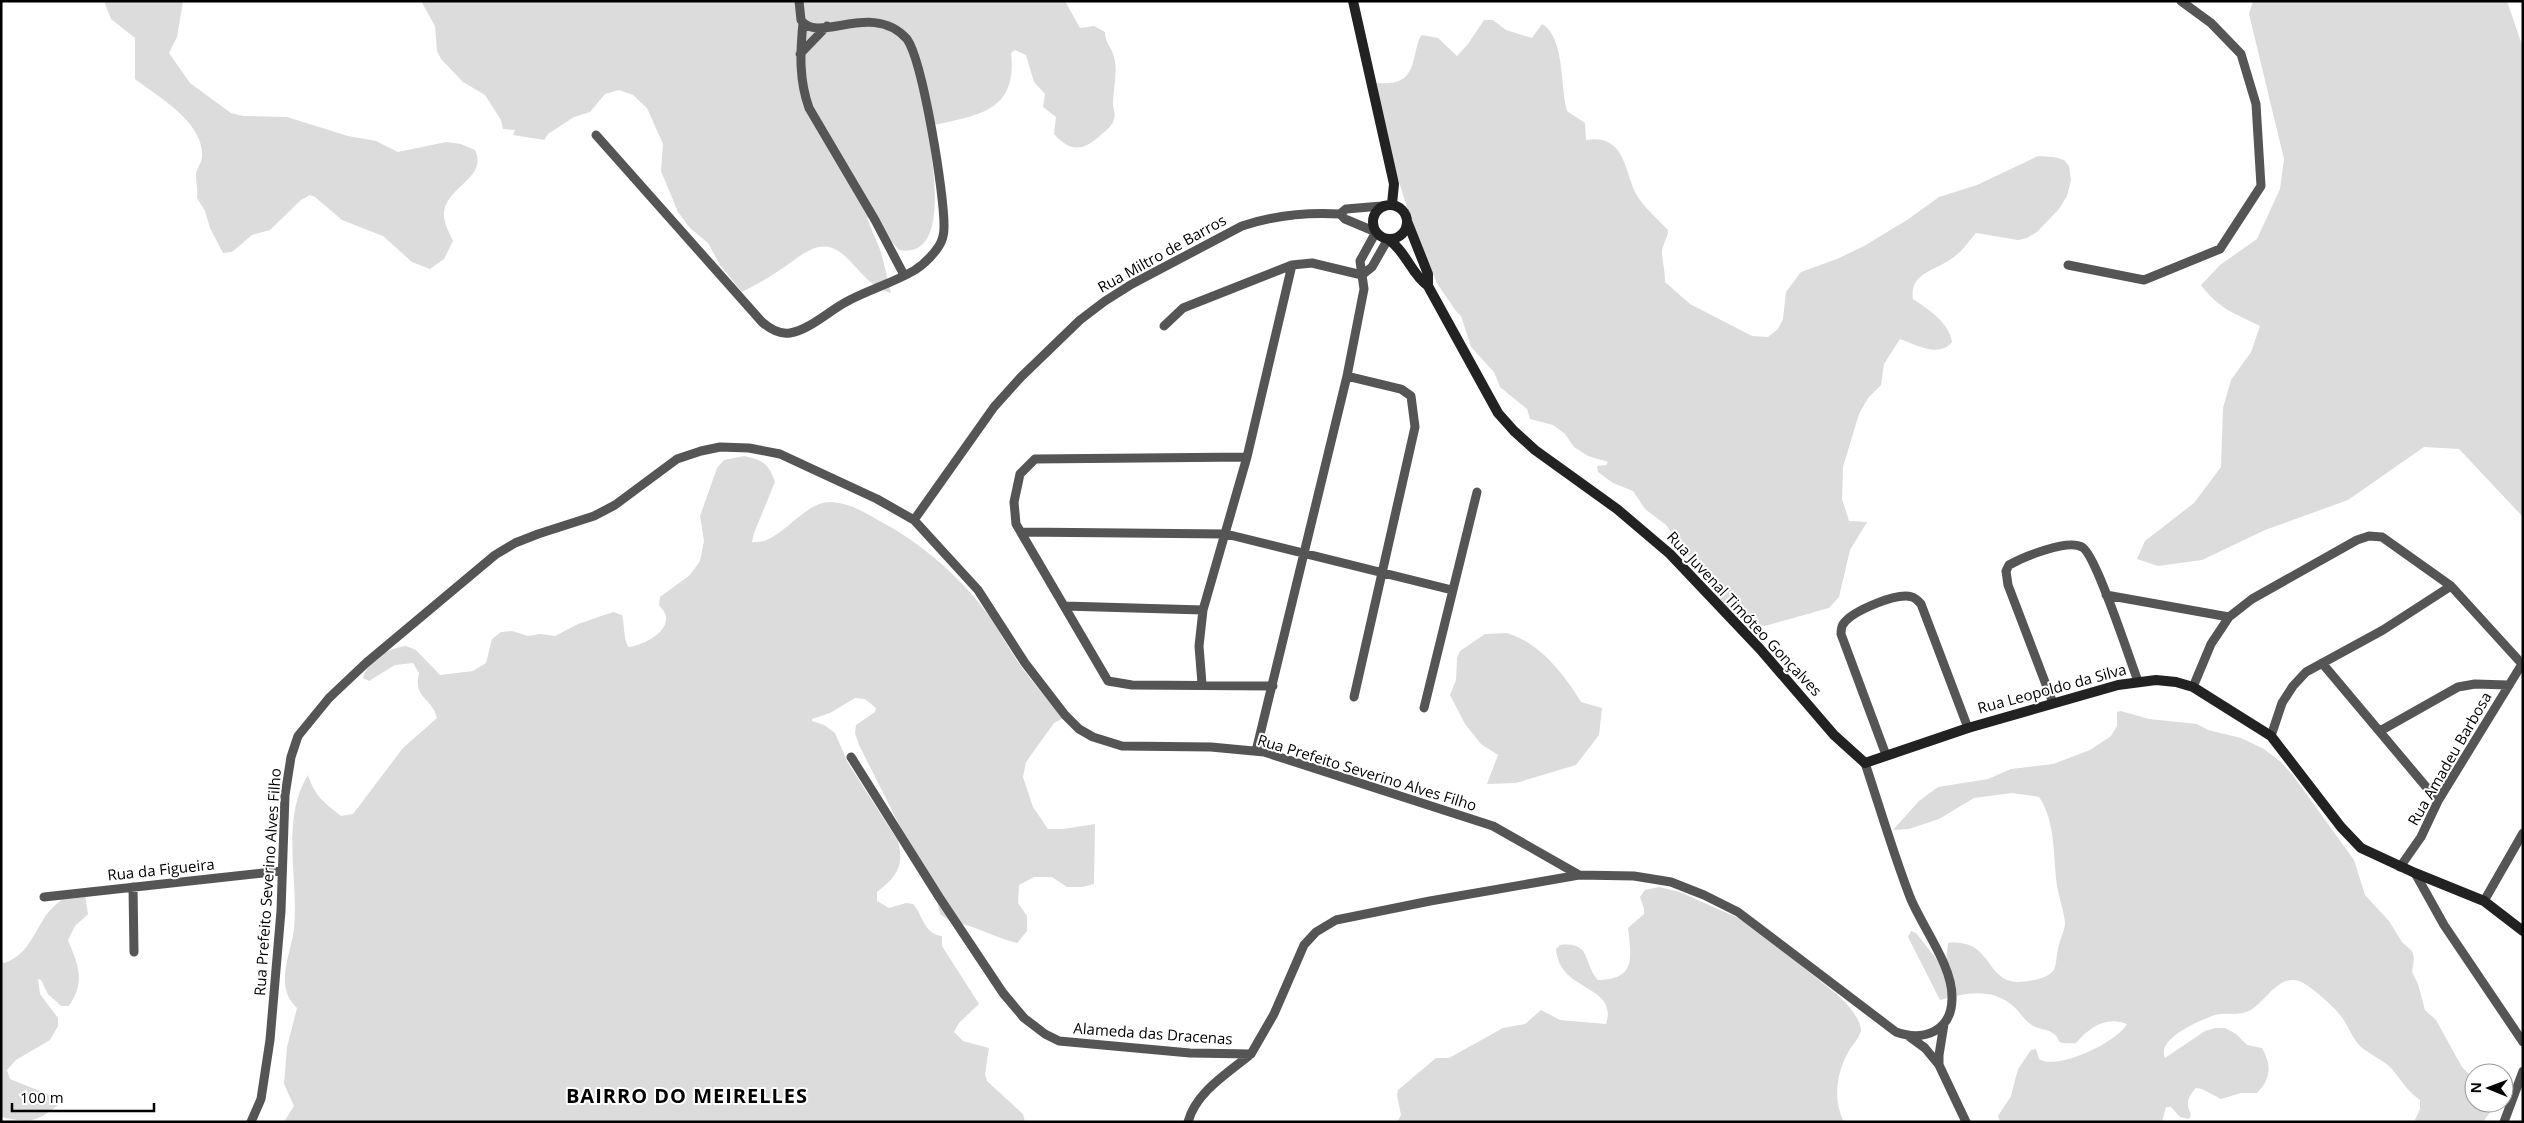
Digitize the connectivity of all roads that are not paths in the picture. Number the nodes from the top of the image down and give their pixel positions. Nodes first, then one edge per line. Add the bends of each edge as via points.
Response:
1 (799, 1) edge
2 (1353, 1) edge
3 (2181, 1) edge
4 (802, 23) junction
5 (827, 26) junction
6 (800, 55) junction
7 (596, 135) dead end
8 (1387, 205) junction
9 (1340, 214) junction
10 (1407, 221) junction
11 (1376, 232) junction
12 (1388, 239) junction
13 (1292, 265) junction
14 (2068, 265) dead end
15 (904, 275) junction
16 (1362, 275) junction
17 (1428, 286) junction
18 (1164, 326) dead end
19 (1347, 376) junction
20 (1247, 457) junction
21 (1477, 492) dead end
22 (914, 520) junction
23 (1021, 532) junction
24 (1226, 534) junction
25 (1304, 554) junction
26 (1382, 573) junction
27 (2451, 586) junction
28 (1452, 590) junction
29 (2106, 595) junction
30 (1064, 606) junction
31 (1203, 610) junction
32 (2229, 617) junction
33 (2322, 663) junction
34 (2522, 665) edge
35 (2138, 681) junction
36 (1202, 684) junction
37 (2508, 685) junction
38 (1273, 686) junction
39 (2193, 687) junction
40 (1354, 697) dead end
41 (2052, 703) junction
42 (1424, 708) dead end
43 (1968, 728) junction
44 (2380, 731) junction
45 (2271, 736) junction
46 (1256, 751) junction
47 (1886, 756) junction
48 (851, 757) dead end
49 (1865, 763) junction
50 (2438, 801) junction
51 (2523, 833) edge
52 (2400, 867) junction
53 (281, 871) junction
54 (2415, 874) junction
55 (1579, 875) junction
56 (133, 887) junction
57 (44, 897) dead end
58 (2484, 901) junction
59 (2523, 932) edge
60 (134, 952) dead end
61 (1944, 1024) junction
62 (1909, 1037) junction
63 (2523, 1042) edge
64 (1251, 1054) junction
65 (1939, 1065) junction
66 (2523, 1071) edge
67 (251, 1122) edge
68 (1188, 1122) edge
69 (1966, 1122) edge
70 (2504, 1122) edge

1 - 4 street
2 - 8 street via 1394,184 1394,196
3 - 14 street via 2211,23 2241,54 2256,104 2261,186 2220,249 2144,280
4 - 5 street via 813,27
4 - 6 street
5 - 6 street
5 - 15 street via 854,17 884,19 906,38 913,51 931,137 944,226 939,246 927,260
6 - 15 street via 803,90 809,108
7 - 15 street via 762,322 777,332 792,333 802,329 848,301
8 - 9 street, Rua Miltro de Barros via 1346,209
8 - 10 street via 1404,211
8 - 11 street via 1373,218
9 - 11 street
9 - 22 street, Rua Miltro de Barros via 1284,215 1242,226 1105,300 1054,345 994,407
10 - 12 street via 1402,234
10 - 17 street, Rua Juvenal Timóteo Gonçalves via 1428,274
11 - 12 street
11 - 16 street via 1360,261
12 - 16 street via 1372,266
12 - 17 street, Rua Juvenal Timóteo Gonçalves via 1396,244
13 - 16 street via 1312,263
13 - 18 street via 1184,308
13 - 20 street
16 - 19 street via 1364,290
17 - 49 street, Rua Juvenal Timóteo Gonçalves via 1488,397 1514,431 1617,509 1670,554 1760,648 1834,735
19 - 25 street
19 - 26 street via 1401,389 1411,396 1414,410 1415,427
20 - 23 street via 1036,459 1020,474 1014,502 1016,524
20 - 24 street
21 - 28 street
22 - 46 street, Rua Prefeito Severino Alves Filho via 965,574 1045,691 1079,729 1106,743 1122,746
22 - 53 street, Rua Prefeito Severino Alves Filho via 780,454 720,447 677,459 615,506 594,516 515,543 495,555 366,663 298,736 287,777
23 - 24 street
23 - 30 street
24 - 25 street
24 - 31 street
25 - 26 street
25 - 38 street
26 - 28 street
26 - 40 street
27 - 32 street via 2389,541 2369,536 2252,599
27 - 33 street via 2383,630
27 - 34 street
28 - 42 street
29 - 32 street
29 - 35 street
29 - 41 street via 2092,558 2082,546 2067,545 2015,561 2006,571 2014,606
30 - 31 street
30 - 36 street via 1108,681 1132,685
31 - 36 street via 1199,646
32 - 39 street via 2211,644
33 - 44 street
33 - 45 street via 2306,672 2293,686 2282,703
34 - 37 street, Rua Amadeu Barbosa
35 - 39 street, Rua Leopoldo da Silva via 2166,681
35 - 41 street, Rua Leopoldo da Silva
36 - 38 street
37 - 44 street via 2458,687
37 - 50 street, Rua Amadeu Barbosa
38 - 46 street
39 - 45 street, Rua Leopoldo da Silva
41 - 43 street, Rua Leopoldo da Silva
43 - 47 street, Rua Leopoldo da Silva
43 - 47 street via 1921,604 1912,597 1896,597 1881,602 1848,619 1841,627 1846,651
44 - 50 street
45 - 52 street, Rua Leopoldo da Silva via 2340,827 2361,848
46 - 55 street, Rua Prefeito Severino Alves Filho via 1493,826
47 - 49 street, Rua Leopoldo da Silva
48 - 64 street, Alameda das Dracenas via 1003,993 1024,1018 1045,1034 1059,1041 1104,1047
49 - 61 street via 1910,899 1951,984 1951,1011
50 - 52 street, Rua Amadeu Barbosa via 2421,837
51 - 58 street
52 - 54 street, Rua Leopoldo da Silva
53 - 56 street, Rua da Figueira
53 - 67 street, Rua Prefeito Severino Alves Filho via 281,911 270,1040 260,1099
54 - 58 street, Rua Leopoldo da Silva
54 - 63 street via 2444,925
55 - 62 street via 1608,874 1662,881 1704,895 1738,912 1896,1032
55 - 64 street, Alameda das Dracenas via 1336,920 1304,944 1274,1014
56 - 57 street, Rua da Figueira
56 - 60 street
58 - 59 street, Rua Leopoldo da Silva
61 - 62 street via 1930,1034
61 - 65 street
62 - 65 street via 1925,1048
64 - 68 street via 1205,1092
65 - 69 street
66 - 70 street

